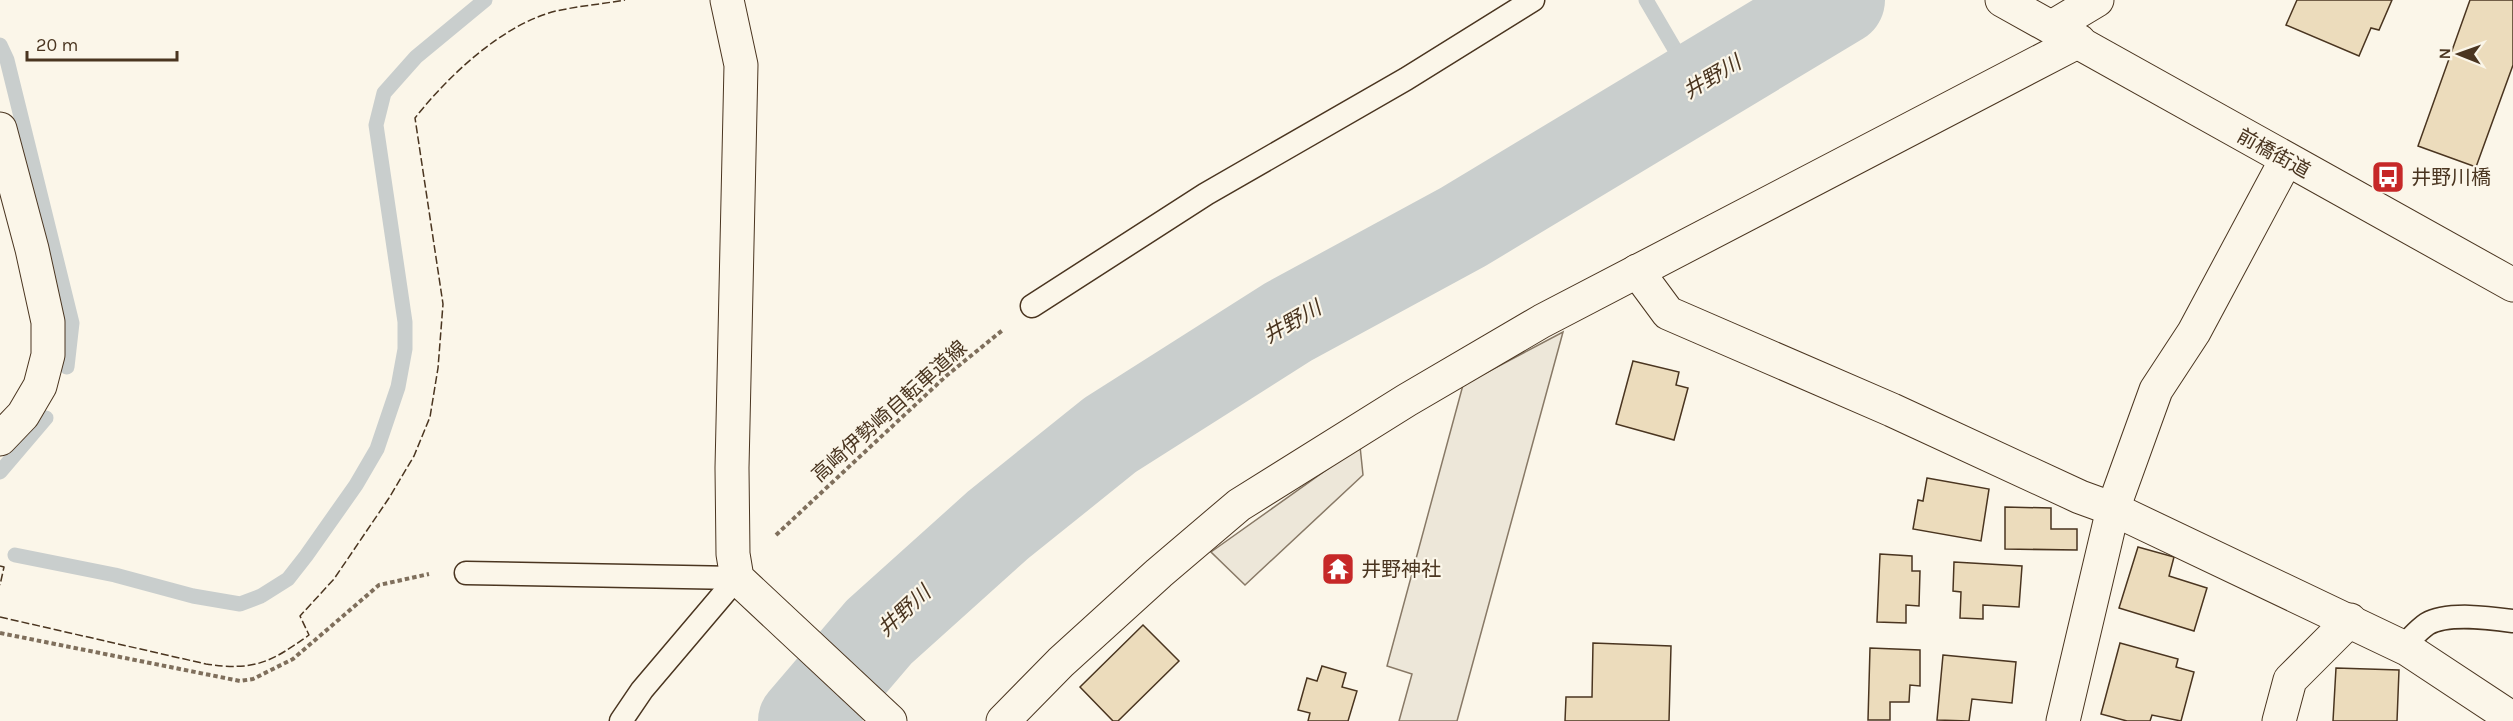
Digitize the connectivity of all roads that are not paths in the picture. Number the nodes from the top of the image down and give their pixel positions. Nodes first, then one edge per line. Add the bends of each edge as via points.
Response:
1 (727, 0) edge
2 (1533, 0) edge
3 (2002, 0) edge
4 (2097, 0) edge
5 (2056, 29) junction
6 (0, 129) edge
7 (2286, 160) junction
8 (1637, 271) junction
9 (2513, 285) edge
10 (1032, 306) road end
11 (0, 439) edge
12 (2113, 508) junction
13 (466, 573) road end
14 (742, 583) junction
15 (2350, 620) junction
16 (2513, 621) edge
17 (2402, 647) junction
18 (2513, 719) edge
19 (621, 721) edge
20 (890, 721) edge
21 (1003, 721) edge
22 (2063, 721) edge
23 (2279, 721) edge

1 - 14 street via 741,65 732,468 733,554
2 - 10 lane via 1406,80 1206,194
3 - 5 street
4 - 5 street
5 - 7 street, 前橋街道
5 - 8 street
6 - 11 street via 48,322 48,355 40,386 23,415
7 - 9 street, 前橋街道
7 - 12 street via 2194,332 2156,390
8 - 12 street via 1668,313
8 - 21 street via 1407,400 1239,505 1061,662
12 - 15 street
12 - 22 street
13 - 14 lane
14 - 19 lane via 642,690
14 - 20 street
15 - 17 street
15 - 23 street via 2290,680
16 - 17 lane via 2446,618 2429,623
17 - 18 street

